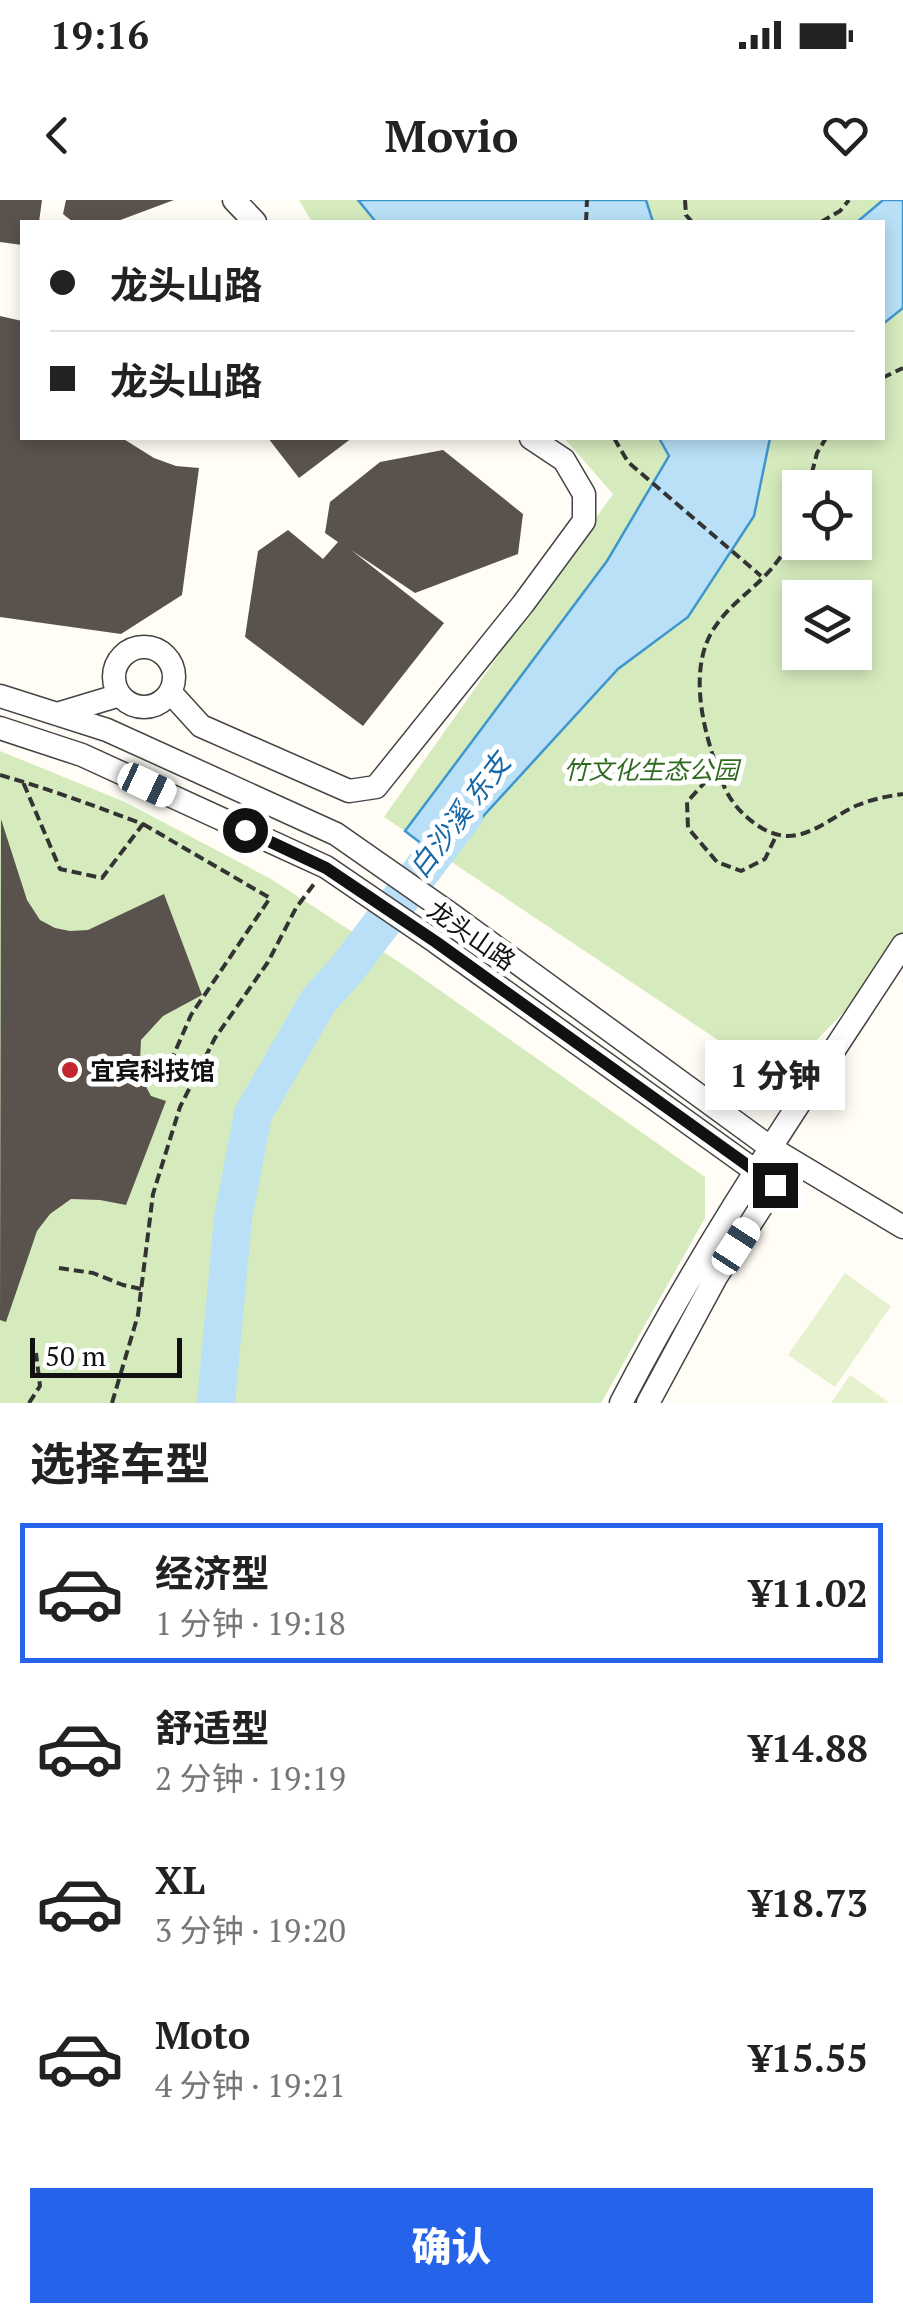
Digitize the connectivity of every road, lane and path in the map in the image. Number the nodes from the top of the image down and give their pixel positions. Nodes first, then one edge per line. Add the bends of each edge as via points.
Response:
1 (234, 200) edge
2 (849, 200) edge
3 (254, 220) edge
4 (824, 220) edge
5 (533, 440) edge
6 (615, 440) edge
7 (825, 440) edge
8 (813, 470) edge
9 (782, 553) edge
10 (761, 576) dead end
11 (170, 692) junction
12 (120, 695) junction
13 (0, 696) edge
14 (57, 714) junction
15 (0, 728) edge
16 (717, 769) junction
17 (0, 775) edge
18 (23, 782) junction
19 (903, 794) edge
20 (142, 824) junction
21 (777, 833) junction
22 (318, 864) junction
23 (903, 945) edge
24 (171, 1062) dead end
25 (781, 1154) junction
26 (766, 1179) junction
27 (903, 1227) edge
28 (59, 1268) dead end
29 (141, 1289) junction
30 (36, 1353) dead end
31 (29, 1403) edge
32 (112, 1403) edge
33 (621, 1403) edge
34 (648, 1403) edge

1 - 3 street
2 - 4 path
5 - 11 street via 564,460 584,494 584,521 376,787 348,791 201,726
6 - 10 path via 628,462
7 - 8 path
9 - 16 path via 715,626 702,653 698,678
11 - 12 street via 146,707
11 - 12 street via 171,664 157,650 138,648 116,666
12 - 14 street
13 - 14 street, 龙头山路
14 - 25 street, 龙头山路 via 108,730 336,834
15 - 22 street, 龙头山路 via 82,755
16 - 21 path via 747,817
16 - 21 path via 687,802 688,828 717,862 741,871 765,859
17 - 18 path
18 - 20 path
18 - 20 path via 60,870 102,878
19 - 21 path via 856,806 808,831
20 - 24 path via 270,898 191,1014
22 - 26 street, 龙头山路
22 - 29 path via 180,1108 153,1194
23 - 25 street
25 - 26 street
25 - 27 street, 龙头山路
26 - 33 street via 659,1329
26 - 34 street
28 - 29 path
29 - 32 path
30 - 31 path via 40,1386

